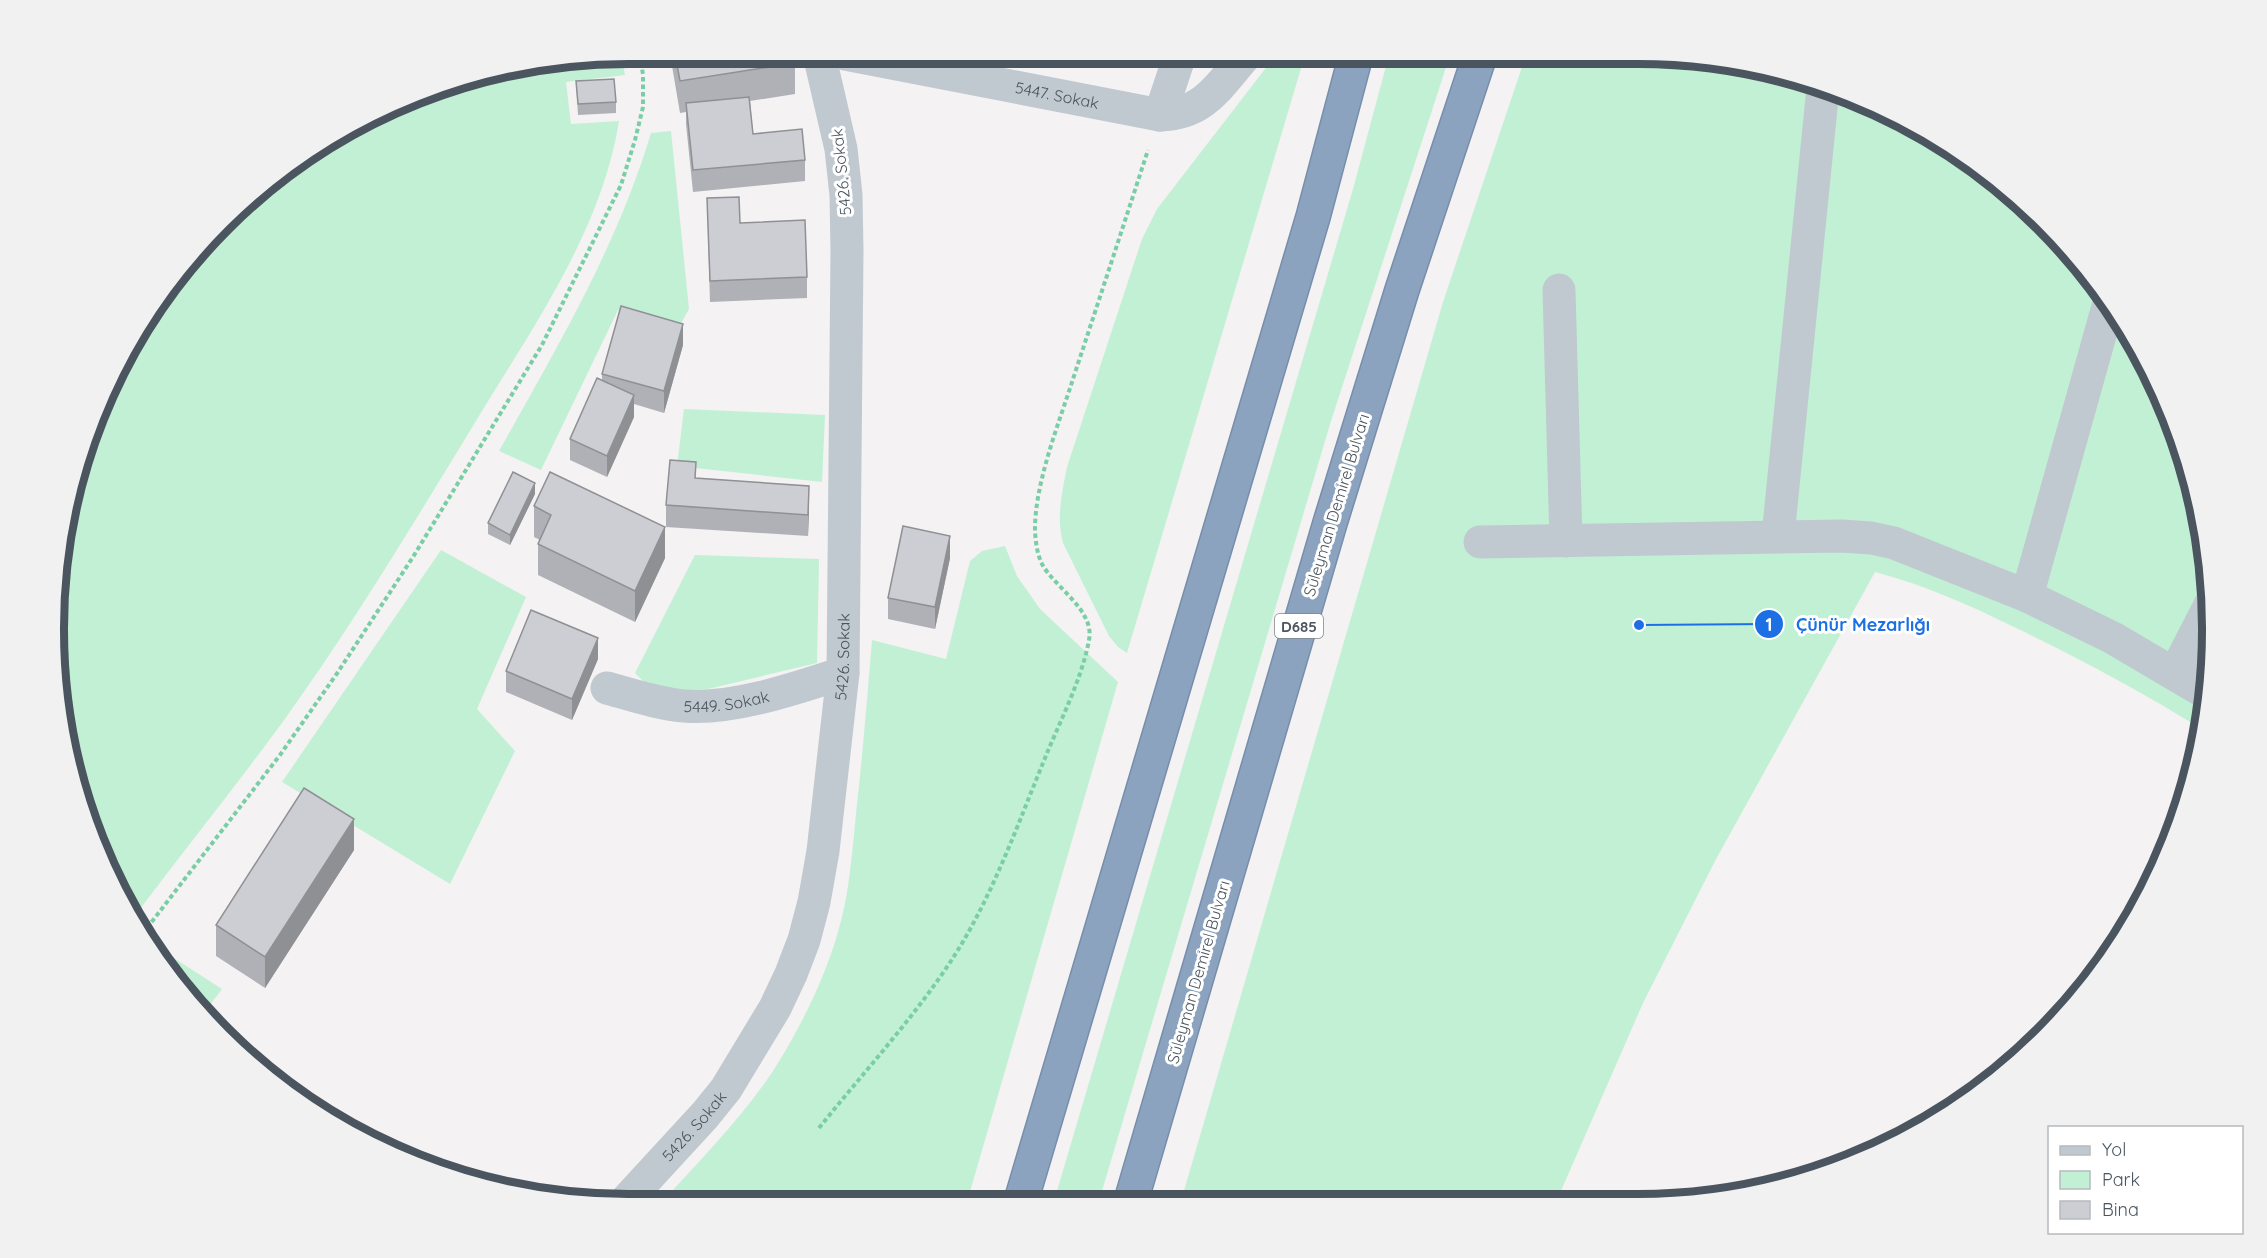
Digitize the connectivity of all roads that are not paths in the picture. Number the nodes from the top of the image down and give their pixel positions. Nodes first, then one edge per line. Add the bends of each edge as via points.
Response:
1 (822, 64) edge
2 (896, 64) edge
3 (1177, 64) edge
4 (1238, 64) edge
5 (1354, 64) edge
6 (1477, 64) edge
7 (1822, 95) edge
8 (1160, 116) junction
9 (1558, 290) dead end
10 (2106, 314) edge
11 (1778, 536) junction
12 (1566, 541) junction
13 (1480, 542) dead end
14 (2027, 596) junction
15 (2202, 621) edge
16 (843, 673) junction
17 (2175, 674) junction
18 (607, 688) dead end
19 (2199, 689) edge
20 (632, 1194) edge
21 (1023, 1194) edge
22 (1133, 1194) edge

1 - 16 street, 5426. Sokak via 837,126 846,195
2 - 8 street, 5447. Sokak
3 - 8 street
4 - 8 street, 5447. Sokak via 1201,103 1178,115
5 - 21 highway via 1313,217
6 - 22 highway, Süleyman Demirel Bulvarı / D685 via 1330,523
7 - 11 street
9 - 12 street
10 - 14 street
11 - 12 street
11 - 14 street via 1842,536 1894,543
12 - 13 street
14 - 17 street
15 - 17 street
16 - 18 street, 5449. Sokak via 775,693 709,706 668,704
16 - 20 street, 5426. Sokak via 823,851 804,940 791,974 726,1089
17 - 19 street

